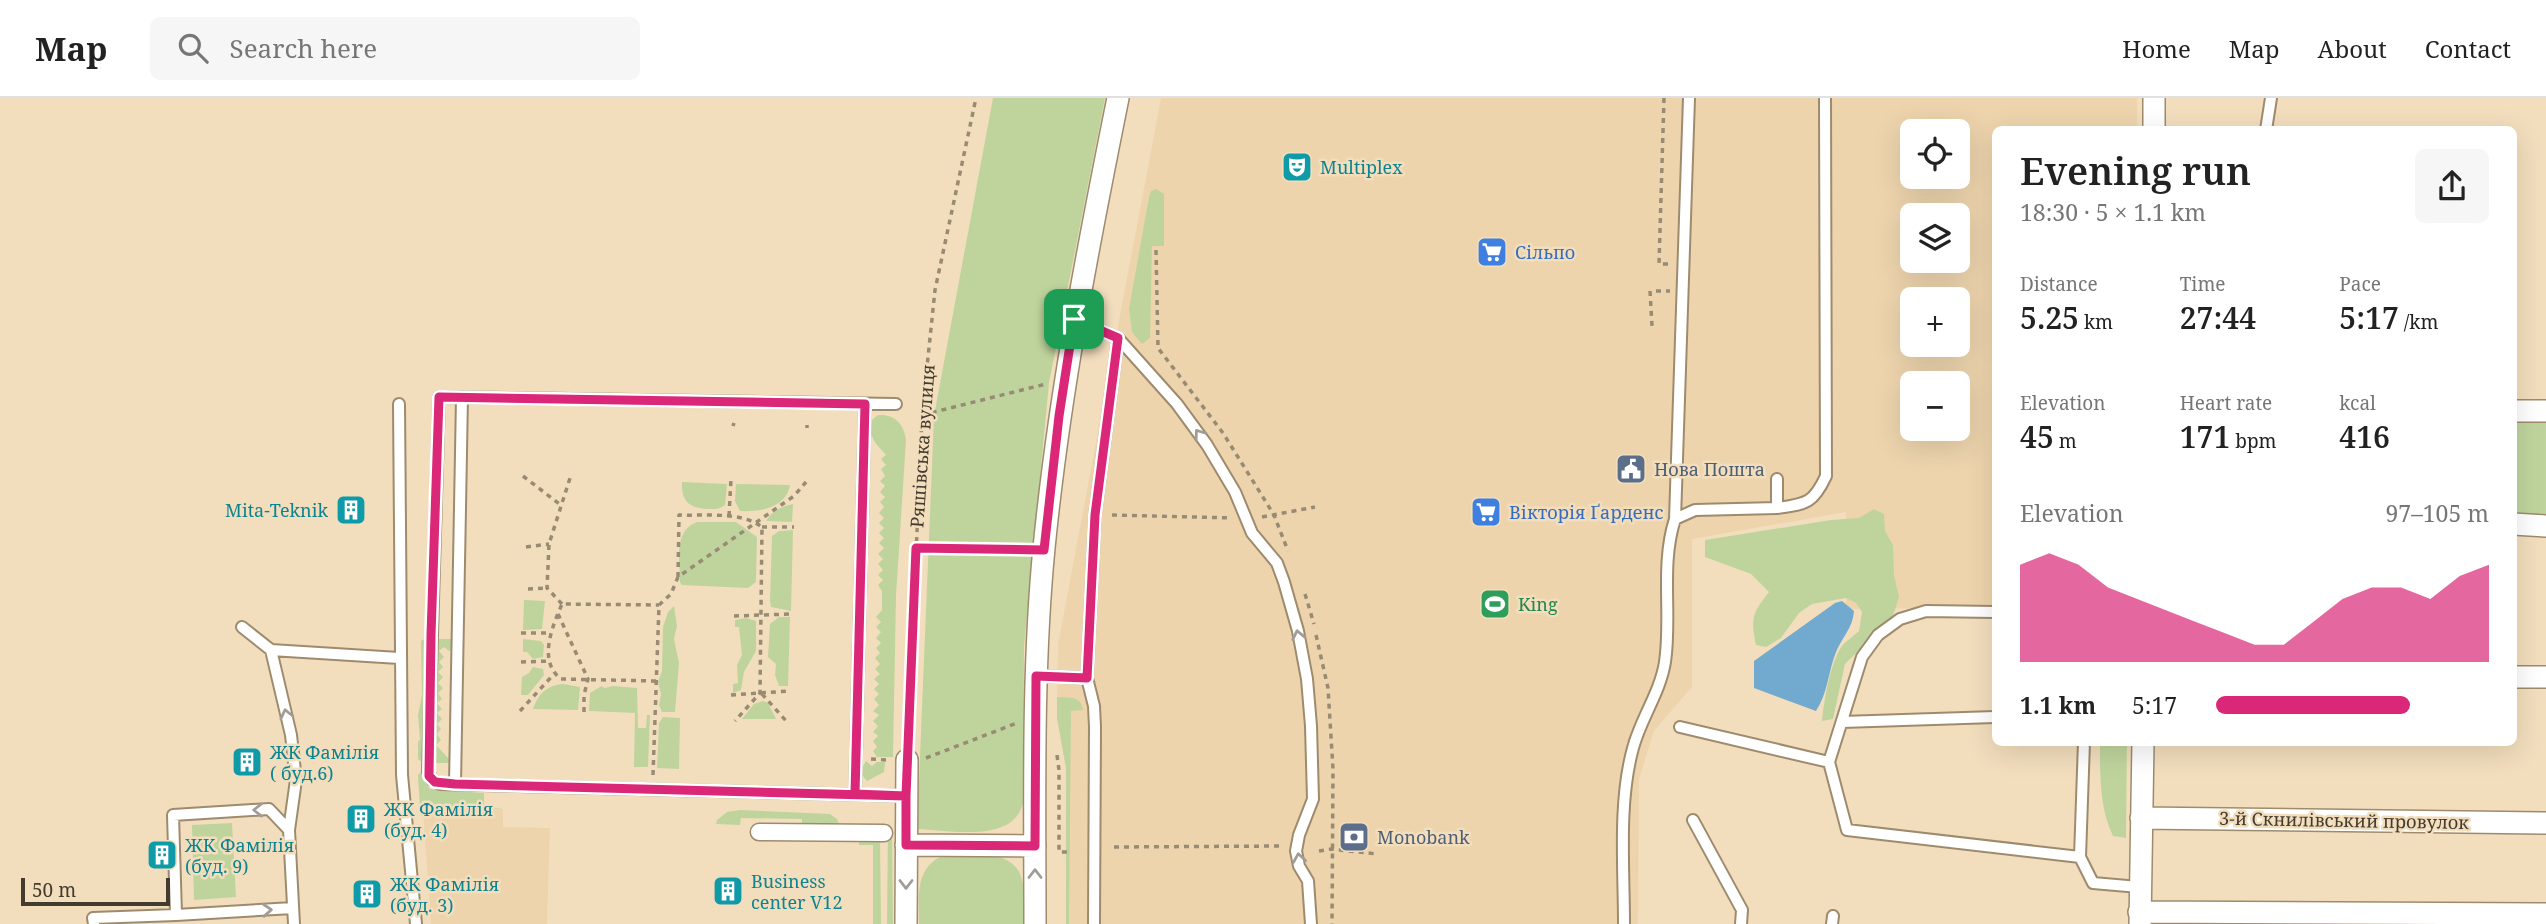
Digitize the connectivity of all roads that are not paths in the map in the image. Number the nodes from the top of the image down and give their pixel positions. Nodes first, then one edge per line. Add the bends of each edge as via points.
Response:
1 (1118, 98) edge
2 (1689, 98) edge
3 (1825, 98) edge
4 (2154, 98) edge
5 (2270, 98) edge
6 (2154, 126) edge
7 (2266, 126) edge
8 (1074, 319) junction
9 (1118, 338) junction
10 (462, 397) junction
11 (399, 404) dead end
12 (865, 404) junction
13 (896, 404) dead end
14 (2517, 411) edge
15 (2546, 411) edge
16 (1777, 479) dead end
17 (1777, 508) junction
18 (1675, 519) junction
19 (2517, 524) edge
20 (2546, 526) edge
21 (1992, 612) edge
22 (242, 627) dead end
23 (271, 650) junction
24 (399, 658) junction
25 (1036, 676) junction
26 (2517, 677) edge
27 (2546, 677) edge
28 (1087, 678) junction
29 (1992, 717) edge
30 (1842, 722) junction
31 (1680, 727) dead end
32 (2084, 746) edge
33 (2143, 746) edge
34 (912, 761) road end
35 (1829, 762) junction
36 (455, 784) junction
37 (855, 794) junction
38 (906, 796) junction
39 (2141, 818) junction
40 (1693, 820) dead end
41 (2546, 823) edge
42 (289, 830) junction
43 (759, 832) dead end
44 (884, 833) dead end
45 (906, 845) junction
46 (1035, 846) junction
47 (2080, 857) junction
48 (2140, 887) junction
49 (293, 908) junction
50 (2546, 914) edge
51 (176, 915) junction
52 (2140, 918) edge
53 (94, 924) edge
54 (294, 924) edge
55 (416, 924) edge
56 (906, 924) edge
57 (1035, 924) edge
58 (1094, 924) edge
59 (1311, 924) edge
60 (1624, 924) edge
61 (1741, 924) edge

1 - 8 street
2 - 18 lane
3 - 17 lane via 1826,477 1816,496 1800,505
4 - 6 street
5 - 7 lane
8 - 9 lane
8 - 25 street via 1044,550
9 - 28 lane via 1095,515
59 -> 9 lane via 1308,881 1297,851 1313,799 1311,726 1298,631 1284,582 1277,563 1252,533 1235,492 1207,445
10 - 12 lane
10 - 36 lane
10 - 36 lane via 439,397 428,771 435,782
11 - 24 lane
12 - 13 lane
12 - 37 lane
14 - 15 street
16 - 17 lane
17 - 18 lane via 1695,510
18 - 60 lane via 1668,540 1665,661 1625,783
19 - 20 street
21 - 30 lane via 1926,611 1900,619 1878,635 1862,657
22 - 23 lane
23 - 24 lane
42 -> 23 lane via 295,769
24 - 55 lane via 402,775
25 - 28 lane
25 - 46 street
26 - 27 street
28 - 58 lane via 1095,727
29 - 30 lane
30 - 35 lane
31 - 35 lane
32 - 47 lane
33 - 39 street
34 - 38 street
35 - 47 lane via 1847,831
36 - 37 lane
37 - 38 lane
38 - 45 street
39 - 41 street, 3-й Скнилівський провулок
39 - 48 street
40 - 61 lane via 1742,910
42 - 49 lane
42 -> 51 lane via 269,809 173,815
43 - 44 street
45 - 46 street
45 -> 56 street
57 -> 46 street
47 - 48 lane via 2093,883
48 - 52 street
51 -> 49 lane
49 - 54 lane
50 - 52 street
51 - 53 lane via 93,918

